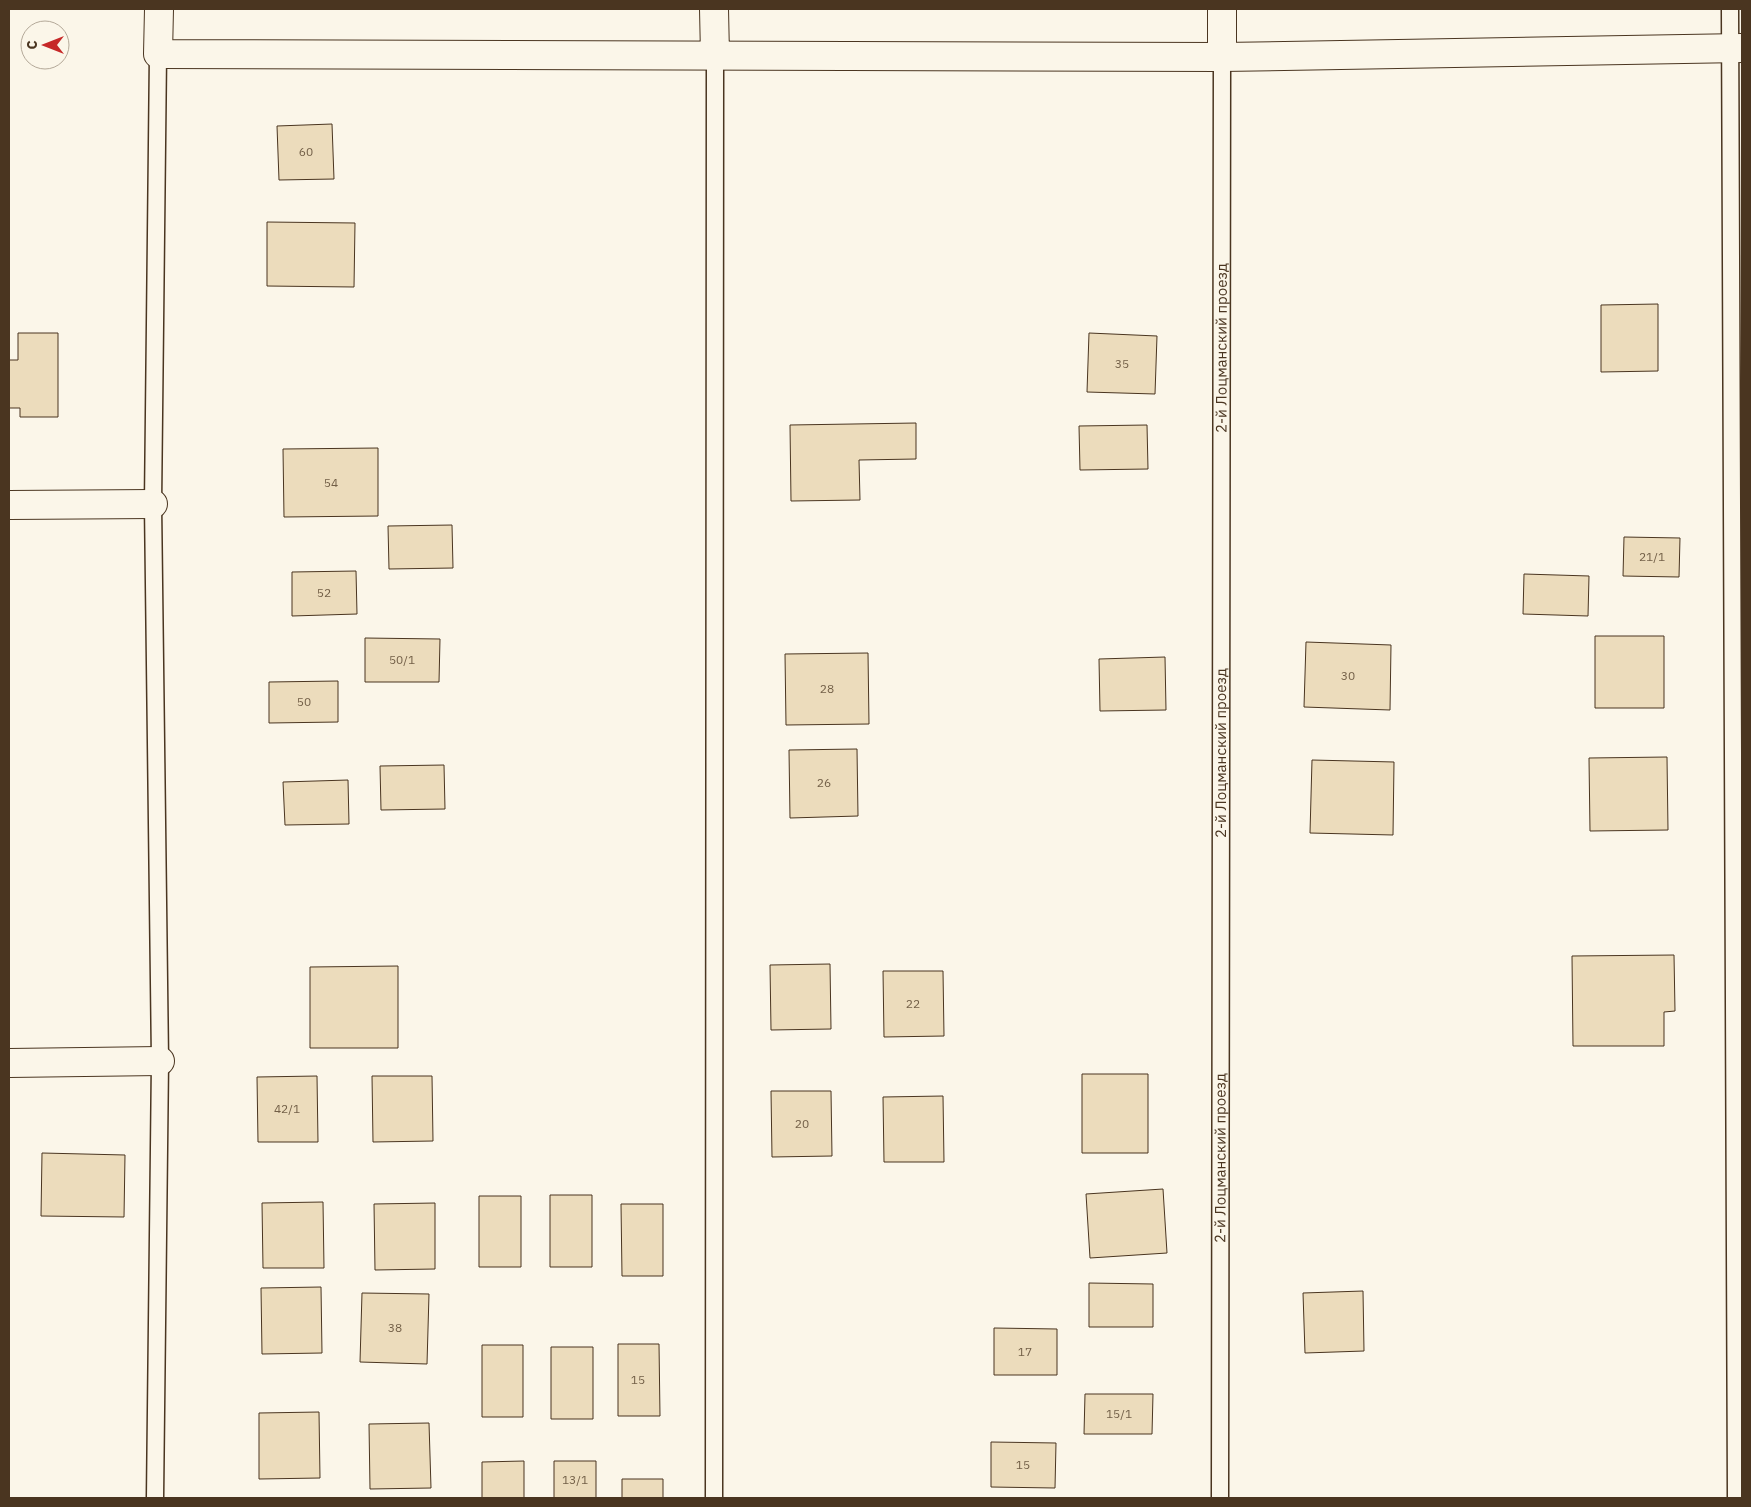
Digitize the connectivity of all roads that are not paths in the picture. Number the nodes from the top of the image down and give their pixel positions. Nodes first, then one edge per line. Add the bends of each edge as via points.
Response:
1 (159, 9) edge
2 (714, 9) edge
3 (1222, 9) edge
4 (1730, 9) edge
5 (1736, 48) edge
6 (158, 54) junction
7 (715, 55) junction
8 (1222, 57) junction
9 (153, 504) junction
10 (9, 505) edge
11 (160, 1061) junction
12 (9, 1063) edge
13 (155, 1498) edge
14 (714, 1498) edge
15 (1220, 1498) edge
16 (1736, 1498) edge

1 - 6 street
2 - 7 street
3 - 8 street, 2-й Лоцманский проезд
4 - 5 lane
5 - 8 street
5 - 16 lane
6 - 7 street
6 - 9 lane
7 - 8 street
7 - 14 lane
8 - 15 lane, 2-й Лоцманский проезд
9 - 10 street
9 - 11 lane
11 - 12 street
11 - 13 lane

